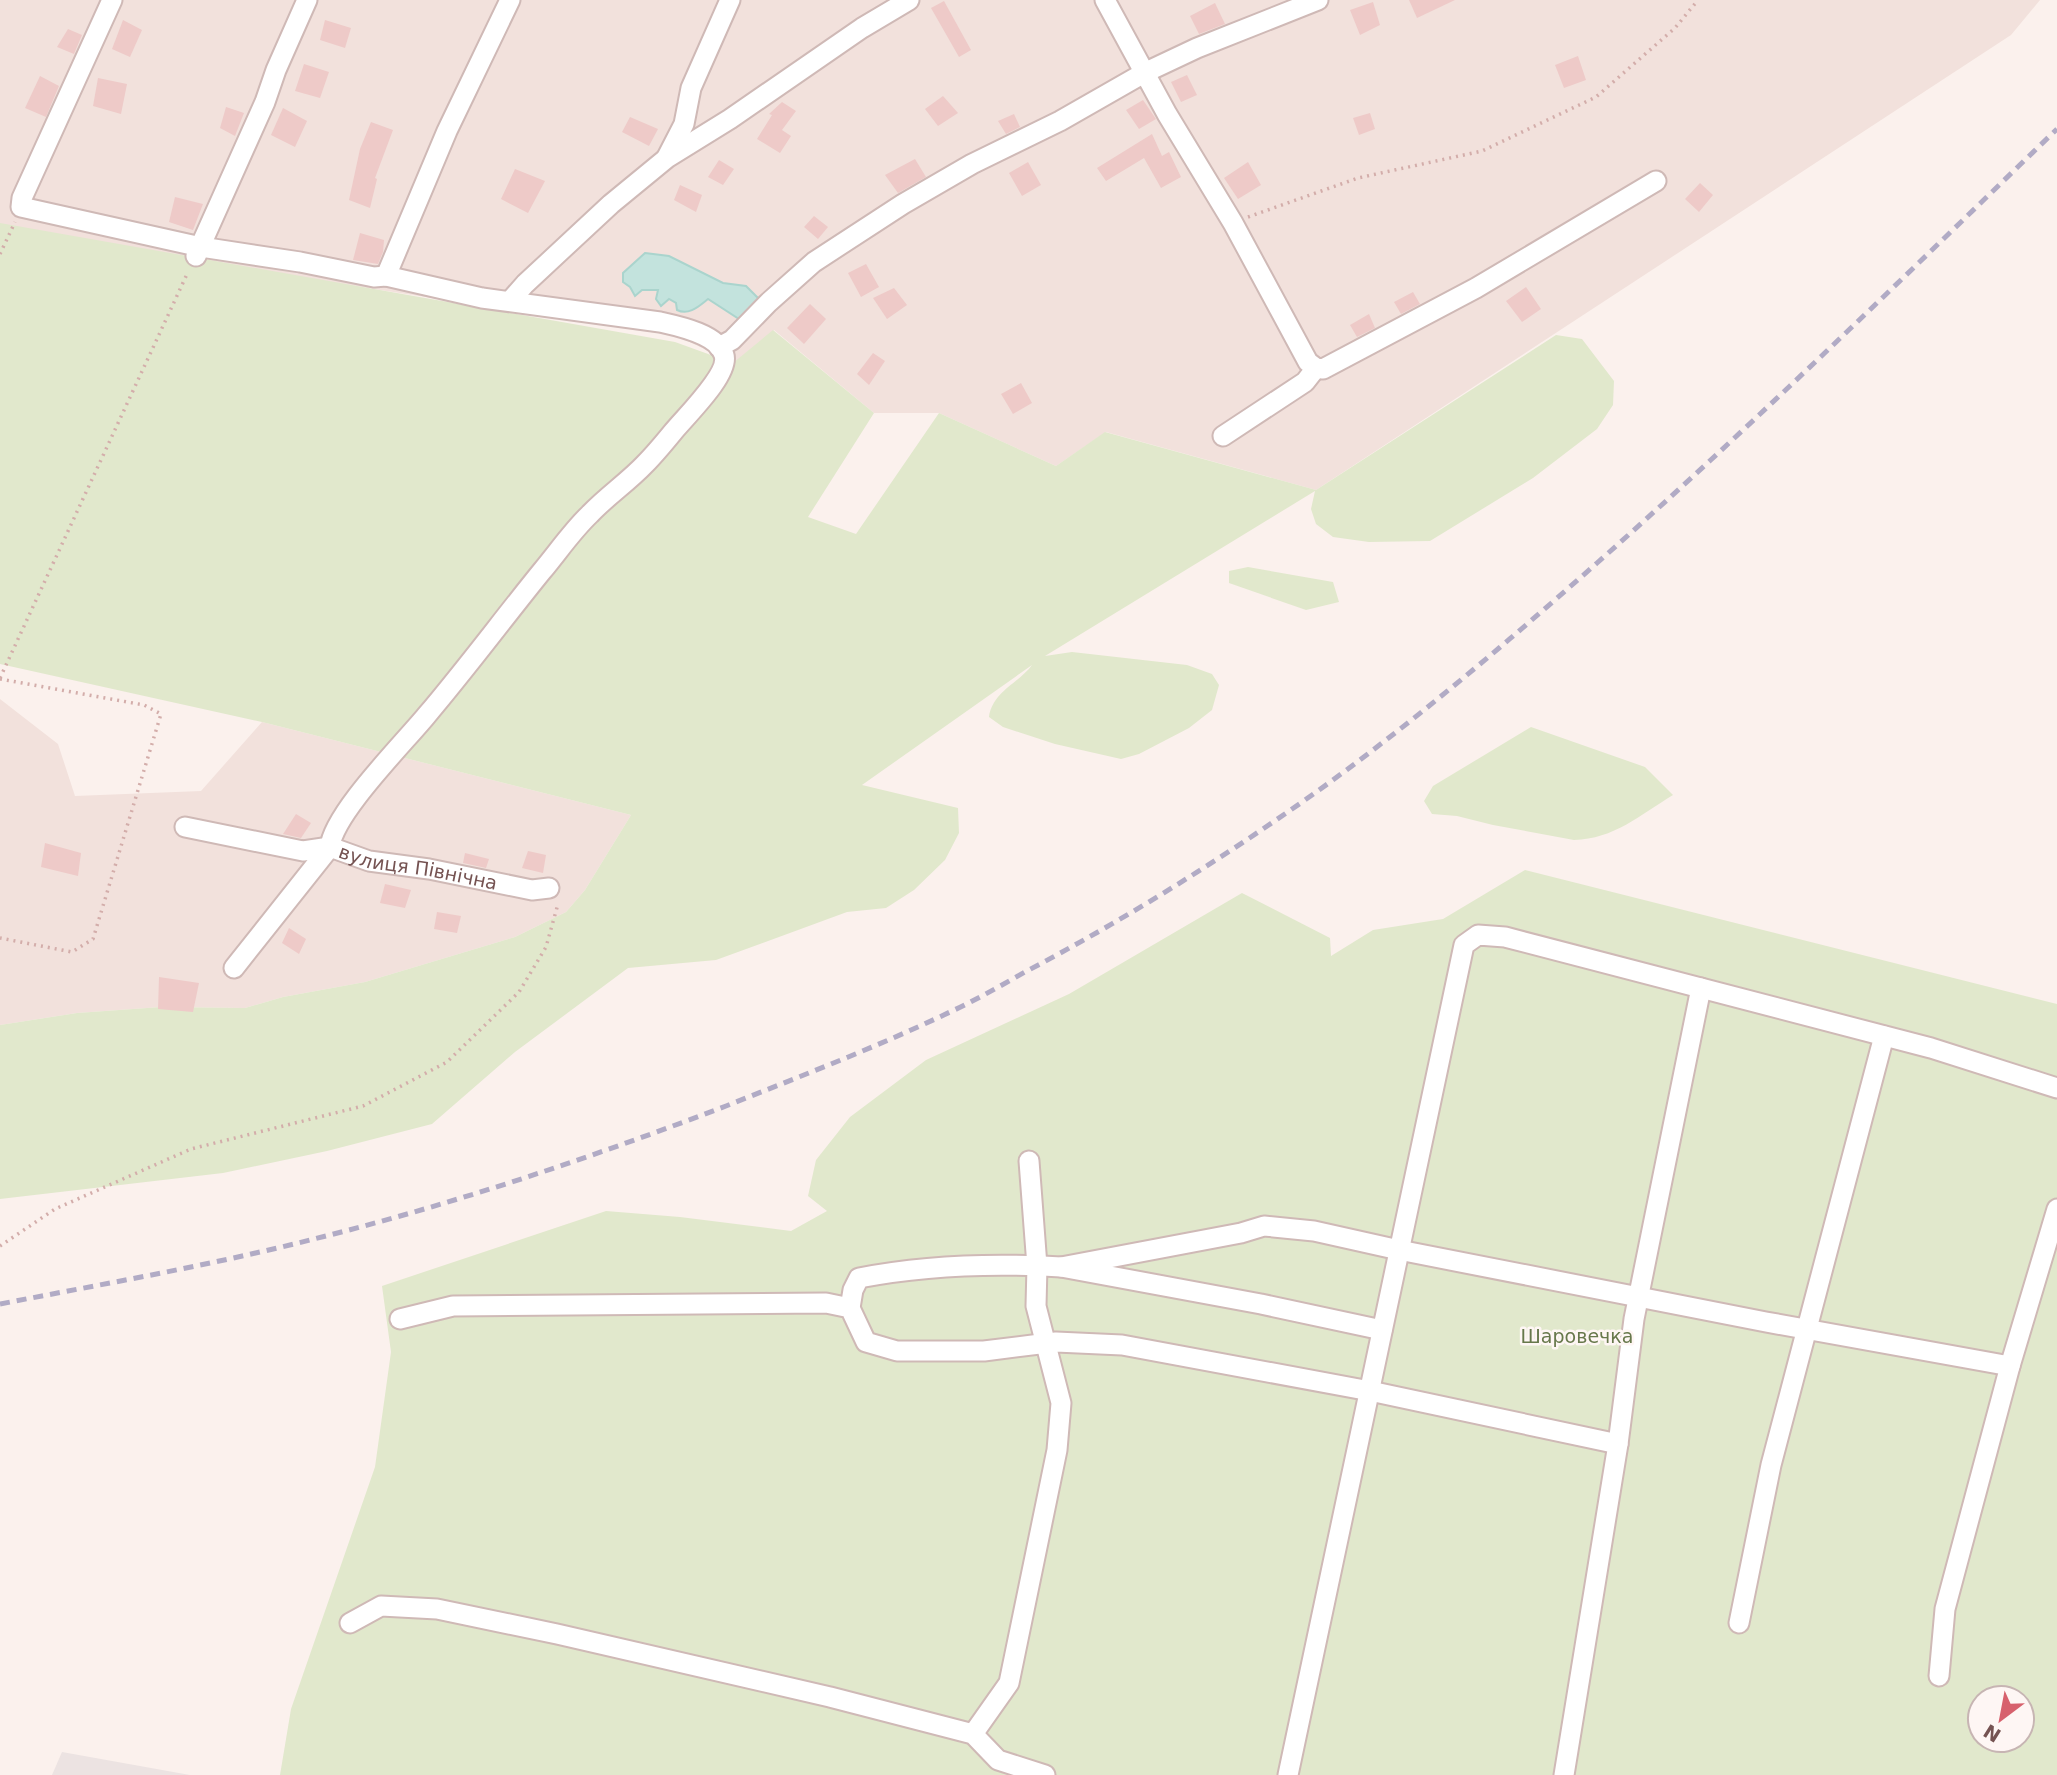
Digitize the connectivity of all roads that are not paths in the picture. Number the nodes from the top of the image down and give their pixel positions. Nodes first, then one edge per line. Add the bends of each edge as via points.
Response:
1 (112, 0) edge
2 (307, 0) edge
3 (510, 0) edge
4 (730, 0) edge
5 (909, 0) edge
6 (1105, 0) edge
7 (1318, 0) edge
8 (1144, 73) junction
9 (667, 158) junction
10 (1656, 181) dead end
11 (198, 252) junction
12 (386, 276) junction
13 (510, 301) junction
14 (719, 347) junction
15 (1316, 369) junction
16 (1223, 436) dead end
17 (184, 827) dead end
18 (330, 847) junction
19 (549, 888) road end
20 (234, 968) dead end
21 (1701, 988) junction
22 (1884, 1036) junction
23 (2057, 1088) edge
24 (1029, 1161) dead end
25 (2057, 1209) edge
26 (1399, 1250) junction
27 (1037, 1266) junction
28 (1061, 1267) junction
29 (1639, 1296) junction
30 (850, 1308) junction
31 (400, 1319) dead end
32 (1807, 1329) junction
33 (1382, 1330) junction
34 (1045, 1344) junction
35 (2010, 1366) junction
36 (1370, 1391) junction
37 (1618, 1444) junction
38 (350, 1623) dead end
39 (1738, 1623) dead end
40 (1939, 1676) dead end
41 (973, 1734) junction
42 (1045, 1775) edge
43 (1288, 1775) edge
44 (1564, 1775) edge

1 - 11 street via 22,198 22,207
2 - 11 street
3 - 12 street via 447,131
4 - 9 street via 691,88 684,124
5 - 9 street
6 - 8 street
7 - 8 street
8 - 14 street via 972,164 845,241 814,262 733,340
8 - 15 street
9 - 13 street via 611,204
10 - 15 street via 1476,288 1324,369
11 - 12 street
12 - 13 street
13 - 14 street via 685,328
14 - 18 street, вулиця Північна via 725,356 724,367 714,385 645,465 589,514 348,810
15 - 16 street via 1305,382
17 - 18 street via 303,851
18 - 19 street, вулиця Північна via 369,861 532,890
18 - 20 street
21 - 22 street
21 - 26 street via 1505,937 1478,935 1464,945
21 - 29 street
22 - 23 street
22 - 32 street
24 - 27 street
25 - 35 street
26 - 28 street via 1314,1231 1264,1226
26 - 29 street
26 - 33 street
27 - 28 street
27 - 30 street via 905,1269 859,1278
27 - 34 street via 1036,1306
28 - 33 street
29 - 32 street
29 - 37 street
30 - 31 street via 826,1303 453,1306
30 - 34 street via 866,1342 897,1351 984,1351
32 - 35 street
32 - 39 street via 1771,1465
33 - 36 street
34 - 36 street via 1122,1345
34 - 41 street via 1061,1403 1057,1450 1009,1684
35 - 40 street via 1945,1609
36 - 37 street
36 - 43 street
37 - 44 street
38 - 41 street via 381,1606 437,1609 830,1697
41 - 42 street via 998,1760

